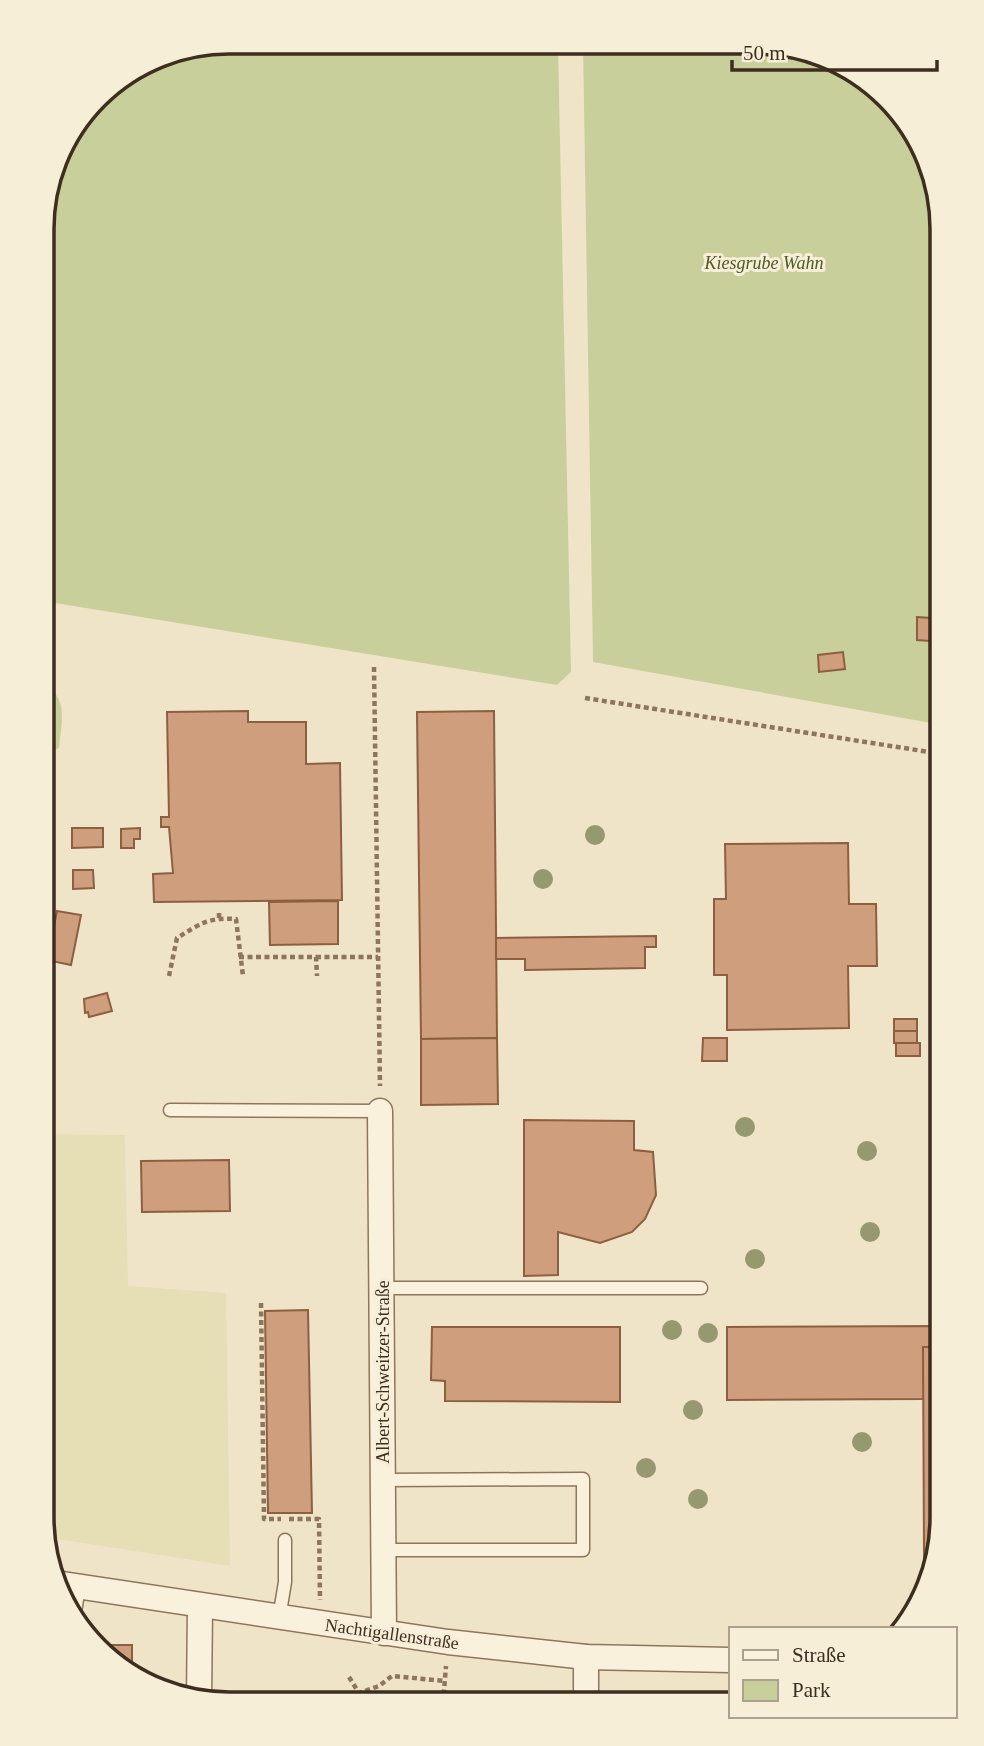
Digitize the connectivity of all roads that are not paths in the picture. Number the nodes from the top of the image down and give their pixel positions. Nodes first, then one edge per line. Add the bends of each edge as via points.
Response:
1 (170, 1110) dead end
2 (380, 1111) joint
3 (383, 1288) junction
4 (701, 1288) dead end
5 (384, 1480) junction
6 (285, 1540) dead end
7 (384, 1550) junction
8 (68, 1585) edge
9 (200, 1606) junction
10 (279, 1618) junction
11 (384, 1633) junction
12 (586, 1657) junction
13 (729, 1660) edge
14 (199, 1689) edge
15 (586, 1692) edge

1 - 2 lane
2 - 3 street, Albert-Schweitzer-Straße
3 - 4 lane
3 - 5 street, Albert-Schweitzer-Straße
5 - 7 street, Albert-Schweitzer-Straße
5 - 7 lane via 583,1479 583,1550
6 - 10 lane
7 - 11 street, Albert-Schweitzer-Straße
8 - 9 street, Nachtigallenstraße
9 - 10 street, Nachtigallenstraße
9 - 14 street
10 - 11 street, Nachtigallenstraße
11 - 12 street, Nachtigallenstraße
12 - 13 street, Nachtigallenstraße
12 - 15 street

